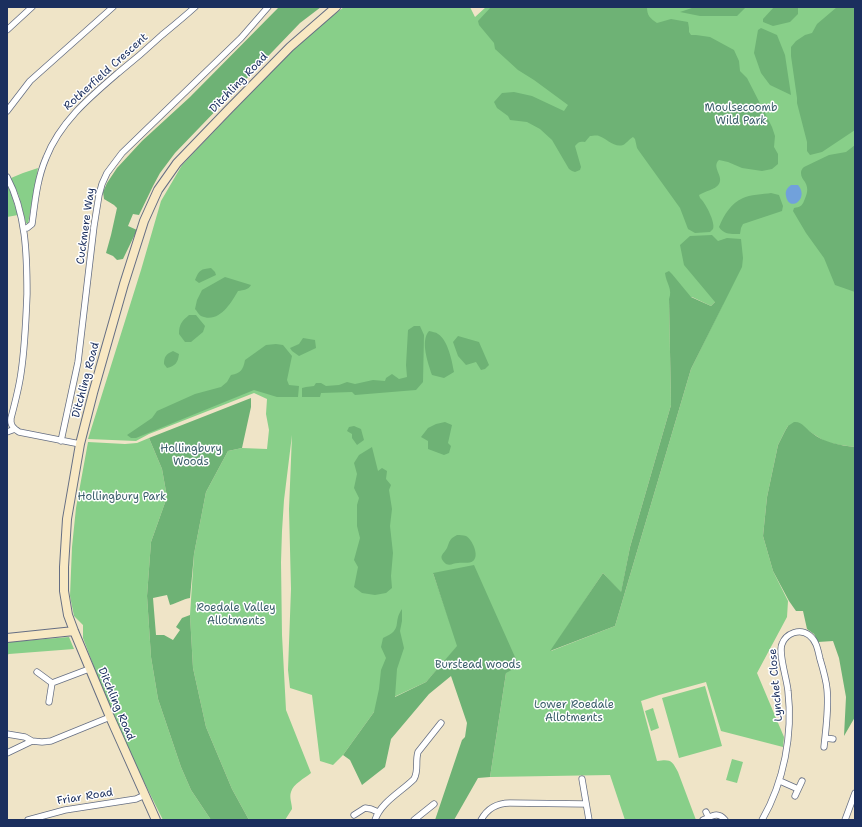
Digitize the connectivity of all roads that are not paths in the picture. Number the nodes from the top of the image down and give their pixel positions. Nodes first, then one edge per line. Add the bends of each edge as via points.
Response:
1 (32, 7) edge
2 (113, 7) edge
3 (195, 7) edge
4 (268, 7) edge
5 (336, 7) edge
6 (7, 30) edge
7 (7, 111) edge
8 (7, 177) edge
9 (24, 228) junction
10 (15, 429) junction
11 (7, 432) edge
12 (61, 441) junction
13 (80, 444) junction
14 (74, 631) junction
15 (7, 638) edge
16 (90, 670) junction
17 (37, 672) dead end
18 (52, 683) junction
19 (48, 702) dead end
20 (110, 717) junction
21 (441, 723) dead end
22 (7, 734) edge
23 (825, 738) junction
24 (833, 739) dead end
25 (32, 741) junction
26 (824, 747) dead end
27 (7, 753) edge
28 (582, 779) dead end
29 (802, 780) dead end
30 (780, 781) junction
31 (798, 789) junction
32 (855, 793) edge
33 (145, 795) junction
34 (795, 796) dead end
35 (434, 804) dead end
36 (586, 804) junction
37 (378, 812) junction
38 (706, 812) dead end
39 (354, 815) dead end
40 (706, 819) edge
41 (28, 820) edge
42 (156, 820) edge
43 (375, 820) edge
44 (414, 820) edge
45 (481, 820) edge
46 (588, 820) edge
47 (725, 820) edge
48 (762, 820) edge
49 (845, 820) edge

1 - 6 street
2 - 7 street via 30,81
3 - 9 street, Rotherfield Crescent via 83,104 64,126 42,168 32,224
4 - 12 street, Cuckmere Way via 241,38 122,153 107,173 99,194 78,362
5 - 13 street, Ditchling Road via 290,47 229,109 177,163 158,190 144,221 130,264
8 - 9 street
9 - 10 street via 26,327 21,373 11,420
10 - 11 street
10 - 12 street
12 - 13 street
13 - 14 street, Ditchling Road via 67,519 64,567 64,591
14 - 15 street
14 - 16 street, Ditchling Road
16 - 18 street
16 - 20 street, Ditchling Road
17 - 18 street
18 - 19 street
20 - 25 street via 51,741
20 - 33 street, Ditchling Road
21 - 37 street via 418,752 414,779
22 - 25 street
23 - 24 street
23 - 26 street, Lynchet Close
23 - 30 street, Lynchet Close via 827,688 817,646 809,635 801,631 794,632 785,638 781,647 790,712
25 - 27 street
28 - 36 street
29 - 31 street
30 - 31 street
30 - 48 street, Lynchet Close
31 - 34 street
32 - 49 street
33 - 41 street, Friar Road via 136,799 65,810
33 - 42 street, Ditchling Road
35 - 44 street
36 - 45 street via 501,804 490,809
36 - 46 street
37 - 39 street via 365,808
37 - 43 street
38 - 40 street
40 - 47 street via 719,815

